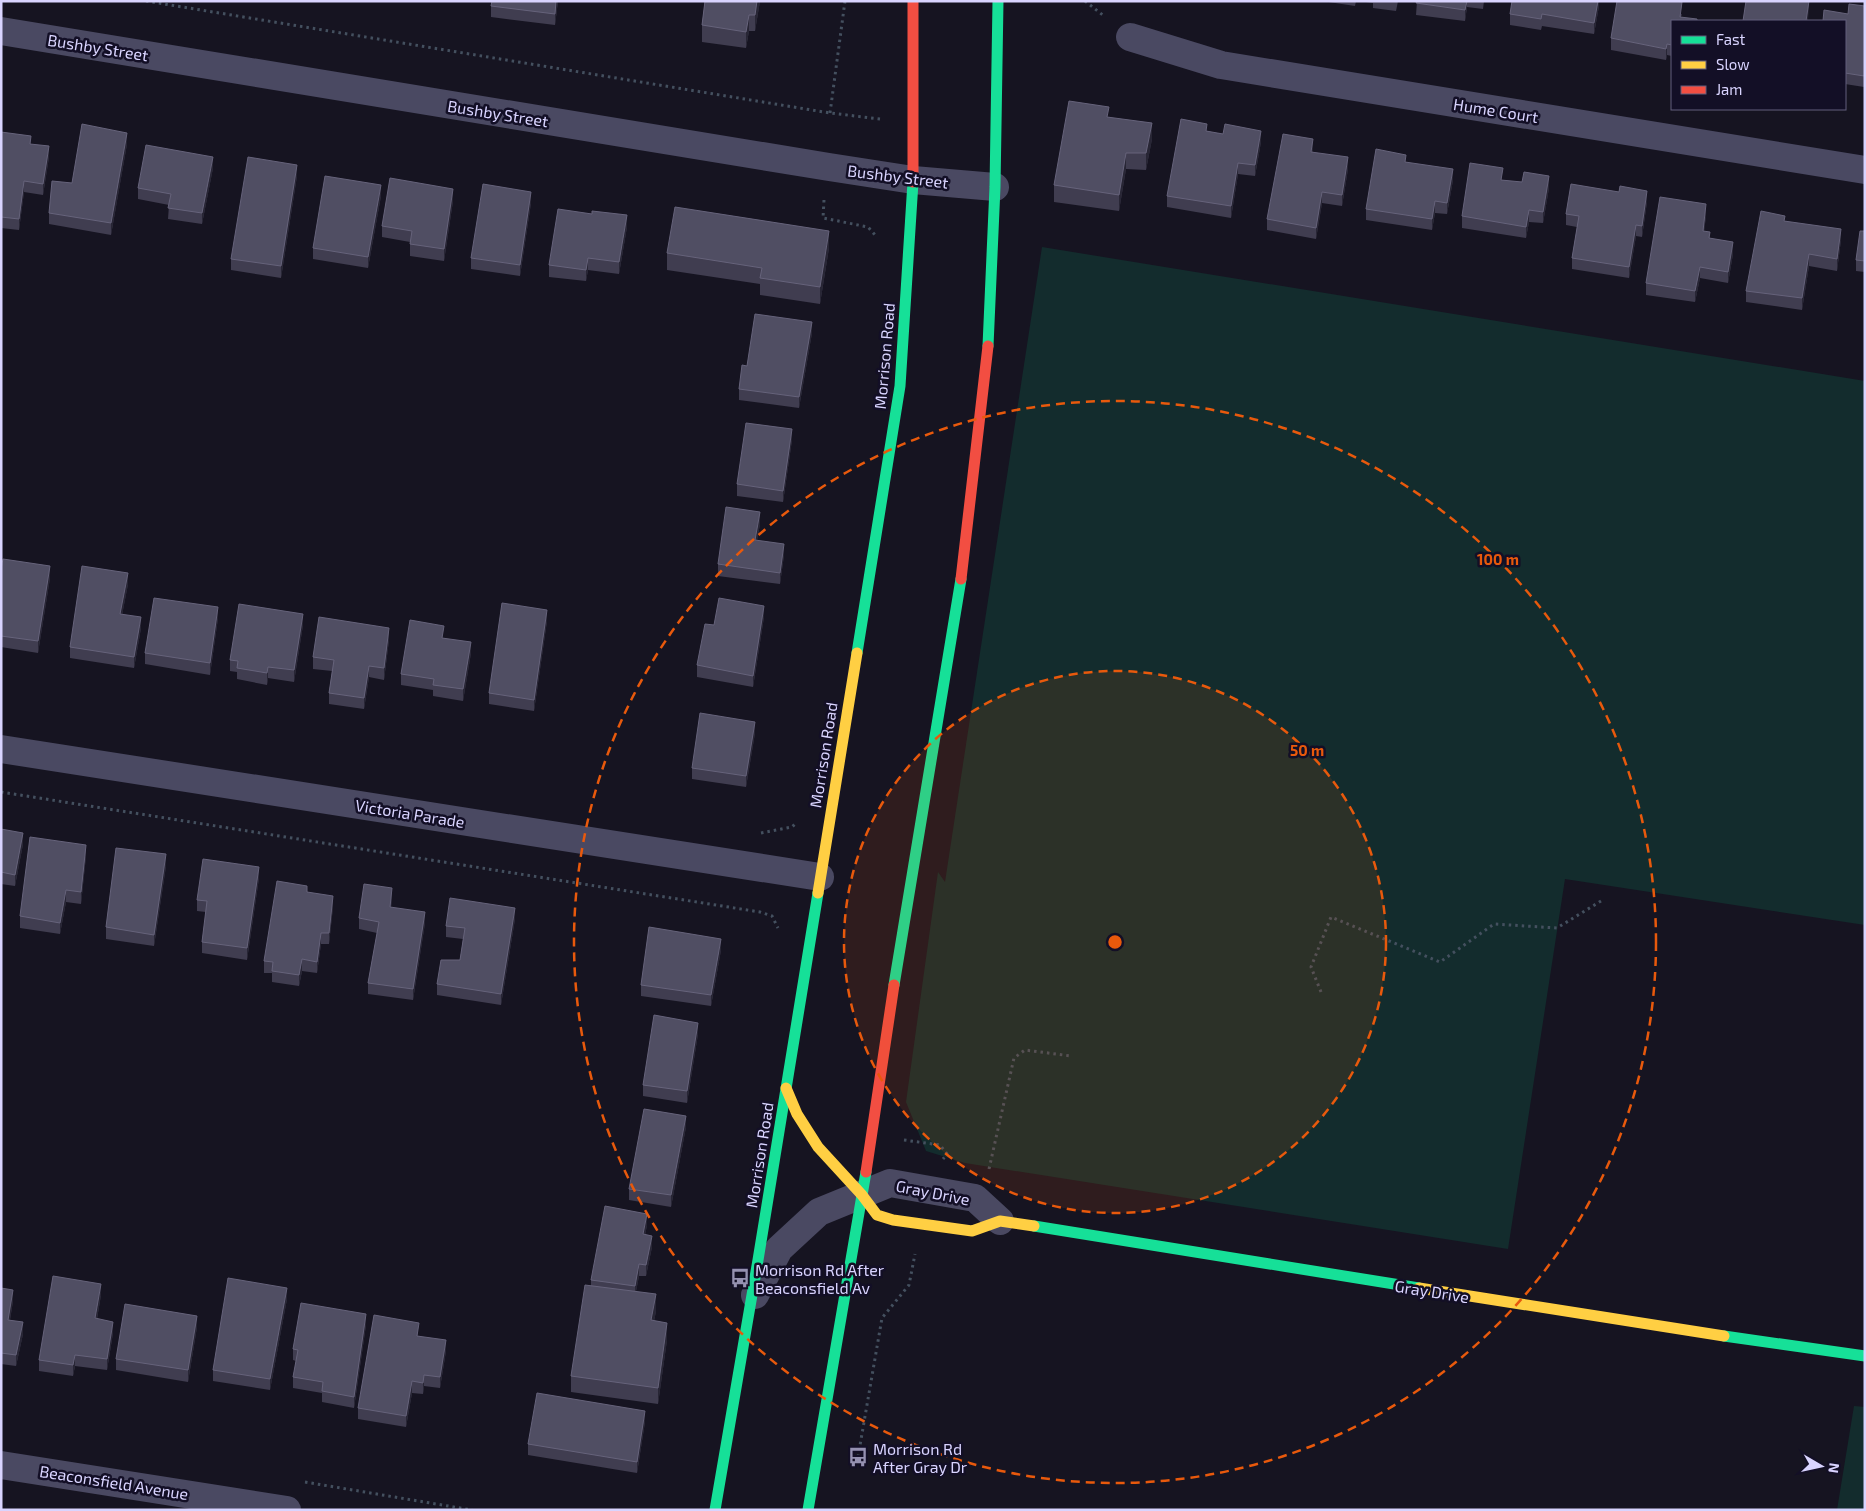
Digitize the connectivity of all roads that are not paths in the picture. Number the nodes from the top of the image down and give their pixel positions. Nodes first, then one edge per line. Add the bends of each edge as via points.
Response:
1 (913, 1) edge
2 (998, 1) edge
3 (1, 30) edge
4 (1130, 37) dead end
5 (1865, 170) edge
6 (913, 180) junction
7 (995, 187) junction
8 (1, 749) edge
9 (820, 877) junction
10 (786, 1088) junction
11 (862, 1195) junction
12 (1000, 1221) junction
13 (749, 1306) junction
14 (1865, 1356) edge
15 (1, 1464) edge
16 (287, 1510) edge
17 (715, 1510) edge
18 (808, 1510) edge

1 - 6 main road, Morrison Road
2 - 7 main road
3 - 6 street, Bushby Street
4 - 5 street, Hume Court via 1221,65
6 - 7 street, Bushby Street
6 - 9 main road, Morrison Road via 900,386
7 - 11 main road via 988,356 958,606
8 - 9 street, Victoria Parade
9 - 10 main road, Morrison Road
10 - 11 main road, Gray Drive via 797,1114 818,1147
10 - 13 main road, Morrison Road
11 - 12 street, Gray Drive via 890,1183 975,1198
11 - 12 main road, Gray Drive via 877,1215 893,1220 972,1231
11 - 13 street, Gray Drive via 820,1212 779,1249
11 - 18 main road
12 - 14 main road, Gray Drive via 1622,1321
13 - 17 main road, Morrison Road
15 - 16 street, Beaconsfield Avenue

